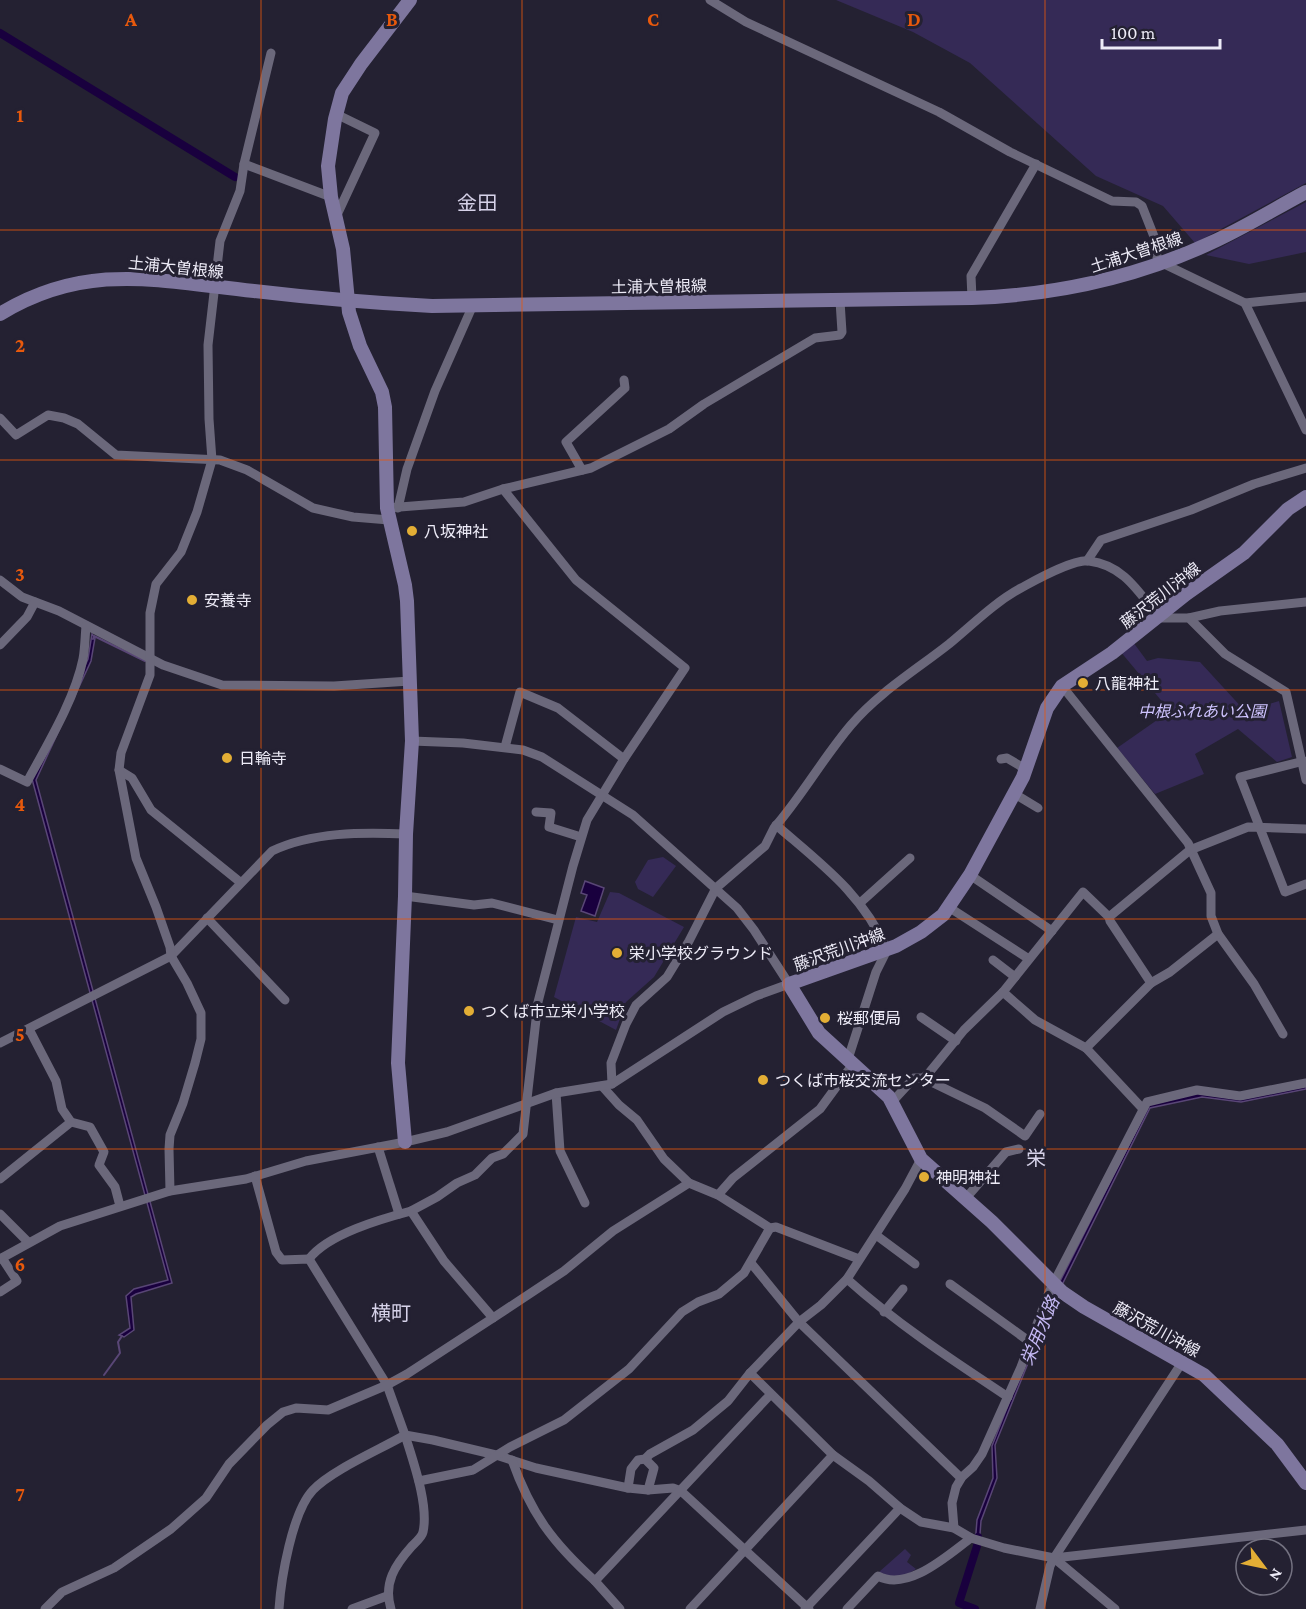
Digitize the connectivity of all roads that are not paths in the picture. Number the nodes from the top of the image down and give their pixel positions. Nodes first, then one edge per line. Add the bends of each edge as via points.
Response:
1 (410, 0) edge
2 (710, 0) edge
3 (271, 53) dead end
4 (336, 114) junction
5 (244, 164) junction
6 (1036, 164) junction
7 (1306, 192) edge
8 (331, 197) junction
9 (336, 217) junction
10 (1162, 263) junction
11 (215, 287) junction
12 (1306, 297) edge
13 (972, 298) junction
14 (840, 301) junction
15 (347, 302) junction
16 (1245, 303) junction
17 (473, 305) junction
18 (0, 314) edge
19 (624, 380) dead end
20 (0, 418) edge
21 (1306, 430) edge
22 (212, 460) junction
23 (1306, 468) edge
24 (582, 470) junction
25 (503, 489) junction
26 (1306, 497) edge
27 (392, 512) junction
28 (1087, 561) junction
29 (0, 580) edge
30 (35, 602) junction
31 (1306, 602) edge
32 (1158, 615) junction
33 (1189, 618) junction
34 (86, 626) junction
35 (0, 645) edge
36 (152, 658) junction
37 (410, 681) junction
38 (1062, 686) junction
39 (412, 741) junction
40 (505, 747) junction
41 (624, 759) junction
42 (1001, 759) dead end
43 (1303, 761) edge
44 (0, 769) edge
45 (119, 770) junction
46 (1027, 770) junction
47 (1306, 780) edge
48 (1015, 794) junction
49 (602, 795) junction
50 (1038, 808) dead end
51 (536, 812) dead end
52 (776, 825) junction
53 (1259, 826) junction
54 (1306, 828) edge
55 (406, 834) junction
56 (581, 837) junction
57 (1190, 850) junction
58 (910, 858) dead end
59 (970, 875) junction
60 (240, 882) junction
61 (1306, 884) edge
62 (716, 888) junction
63 (405, 896) junction
64 (860, 903) junction
65 (950, 908) junction
66 (1109, 917) junction
67 (207, 918) junction
68 (558, 920) junction
69 (1052, 931) junction
70 (1218, 934) junction
71 (886, 950) junction
72 (171, 956) junction
73 (1029, 959) junction
74 (993, 960) dead end
75 (1015, 977) junction
76 (1151, 983) junction
77 (789, 984) junction
78 (1003, 992) junction
79 (285, 1000) dead end
80 (921, 1017) dead end
81 (29, 1029) junction
82 (1283, 1034) dead end
83 (956, 1041) junction
84 (0, 1042) edge
85 (1086, 1048) junction
86 (850, 1062) junction
87 (923, 1078) junction
88 (1306, 1083) edge
89 (612, 1084) junction
90 (602, 1086) junction
91 (556, 1093) junction
92 (528, 1102) junction
93 (892, 1102) junction
94 (1143, 1109) junction
95 (1040, 1114) dead end
96 (71, 1122) junction
97 (405, 1142) junction
98 (378, 1147) junction
99 (1019, 1149) dead end
100 (921, 1159) junction
101 (255, 1176) junction
102 (0, 1179) edge
103 (689, 1183) junction
104 (170, 1191) junction
105 (718, 1195) junction
106 (966, 1198) junction
107 (585, 1203) dead end
108 (120, 1206) junction
109 (411, 1211) junction
110 (0, 1214) edge
111 (399, 1214) junction
112 (770, 1228) junction
113 (876, 1235) junction
114 (28, 1242) junction
115 (1, 1258) edge
116 (309, 1259) junction
117 (859, 1259) junction
118 (752, 1263) junction
119 (915, 1264) dead end
120 (847, 1279) junction
121 (950, 1284) dead end
122 (1053, 1285) junction
123 (903, 1289) dead end
124 (0, 1292) edge
125 (884, 1312) junction
126 (493, 1318) junction
127 (799, 1322) junction
128 (1030, 1342) junction
129 (1183, 1361) junction
130 (750, 1373) junction
131 (387, 1385) junction
132 (770, 1395) junction
133 (1008, 1397) junction
134 (405, 1436) junction
135 (496, 1455) junction
136 (833, 1455) junction
137 (645, 1459) junction
138 (513, 1460) junction
139 (961, 1479) junction
140 (419, 1481) junction
141 (1306, 1483) edge
142 (628, 1488) junction
143 (648, 1490) junction
144 (681, 1491) junction
145 (900, 1509) junction
146 (954, 1528) junction
147 (1306, 1530) edge
148 (971, 1538) junction
149 (744, 1549) junction
150 (1054, 1558) junction
151 (595, 1581) junction
152 (387, 1596) junction
153 (807, 1608) edge
154 (45, 1609) edge
155 (279, 1609) edge
156 (352, 1609) edge
157 (391, 1609) edge
158 (620, 1609) edge
159 (690, 1609) edge
160 (847, 1609) edge
161 (1040, 1609) edge
162 (1115, 1609) edge

1 - 4 main road via 350,79
2 - 6 street via 746,22 939,112
3 - 5 street
4 - 8 main road via 328,166
4 - 9 street via 375,133
5 - 8 street
5 - 11 street via 240,191 220,241
6 - 10 street via 1112,201 1142,206
6 - 13 street via 971,276
7 - 10 main road, 土浦大曽根線 via 1218,240
8 - 9 main road
9 - 15 main road
10 - 13 main road, 土浦大曽根線 via 1059,291
10 - 16 street
11 - 15 main road, 土浦大曽根線
11 - 18 main road, 土浦大曽根線 via 158,279 105,278 63,286
11 - 22 street via 208,345
12 - 16 street
13 - 14 main road, 土浦大曽根線
14 - 17 main road, 土浦大曽根線
14 - 24 street via 840,335 815,338 669,429
15 - 17 main road, 土浦大曽根線
15 - 27 main road via 360,346 386,407
16 - 21 street
17 - 27 street via 435,391
19 - 24 street via 625,388 566,442
20 - 22 street via 16,435 48,415 64,418 78,424 116,455
22 - 27 street via 220,459 247,470 313,508 353,517
22 - 36 street via 182,552 156,584 150,613
23 - 28 street via 1101,540
24 - 25 street
25 - 27 street via 464,502
25 - 41 street via 576,580 686,668
26 - 32 main road, 藤沢荒川沖線 via 1288,509 1244,553
27 - 37 main road via 405,585
28 - 32 street via 1120,571
28 - 52 street via 1069,565 1021,588 901,679 852,724
29 - 30 street
30 - 34 street
30 - 35 street via 27,617
31 - 33 street
32 - 33 street
32 - 38 main road, 藤沢荒川沖線 via 1112,653
33 - 43 street via 1225,654 1286,692
34 - 36 street
34 - 44 street via 77,680 27,782
36 - 37 street via 222,685 334,686
36 - 45 street
37 - 39 main road
38 - 46 main road, 藤沢荒川沖線 via 1047,708
38 - 57 street
39 - 40 street
39 - 55 main road
40 - 41 street via 519,692 558,708
40 - 49 street via 542,757
41 - 49 street
42 - 46 street via 1007,758
43 - 47 street
43 - 53 street via 1240,777
45 - 60 street via 132,778 151,810
45 - 72 street via 136,858
46 - 48 main road, 藤沢荒川沖線
48 - 50 street
48 - 59 main road, 藤沢荒川沖線
49 - 56 street
49 - 62 street via 633,815
51 - 56 street via 551,813 549,827
52 - 62 street via 765,846
52 - 64 street via 840,880
53 - 54 street
53 - 57 street via 1232,832
53 - 61 street via 1285,892
55 - 60 street via 353,834 289,843 272,851
55 - 63 main road
56 - 68 street
57 - 66 street
57 - 70 street via 1211,893 1210,916
58 - 64 street
59 - 65 main road, 藤沢荒川沖線
59 - 69 street
60 - 67 street
62 - 77 street via 754,930
62 - 89 street via 667,977 631,1014 611,1063
63 - 68 street via 474,905 492,903
63 - 97 main road via 398,1063
64 - 71 street
65 - 71 main road, 藤沢荒川沖線 via 921,932
65 - 73 street
66 - 69 street via 1083,892
66 - 76 street
67 - 72 street
67 - 79 street
68 - 92 street via 538,1002
69 - 73 street
70 - 76 street
70 - 82 street
71 - 77 main road, 藤沢荒川沖線
71 - 86 street
72 - 81 street
72 - 104 street via 201,1013 201,1039 170,1135
73 - 75 street
74 - 75 street
75 - 78 street
76 - 85 street
77 - 86 main road, 藤沢荒川沖線 via 819,1033
77 - 89 street via 723,1012
78 - 83 street
78 - 85 street via 1035,1020
80 - 83 street
81 - 84 street
81 - 96 street via 56,1081 62,1108
83 - 87 street
85 - 94 street
86 - 93 main road, 藤沢荒川沖線
86 - 105 street via 820,1110 733,1178
87 - 93 street via 914,1078
87 - 95 street via 985,1108 1025,1136
88 - 94 street via 1240,1096 1197,1090 1147,1102
89 - 90 street
90 - 91 street
90 - 103 street via 637,1120 664,1160
91 - 92 street
91 - 107 street via 560,1151
92 - 97 street via 447,1132
92 - 109 street via 523,1134 503,1154 492,1158 475,1175
93 - 100 main road, 藤沢荒川沖線
94 - 122 street
96 - 102 street
96 - 108 street via 90,1127 104,1152 99,1165 115,1187
97 - 98 street
98 - 101 street
98 - 111 street
99 - 106 street via 1006,1152
100 - 106 main road, 藤沢荒川沖線
100 - 113 street
101 - 104 street
101 - 116 street via 276,1252 282,1260
103 - 105 street
103 - 126 street
104 - 108 street
105 - 112 street
106 - 122 main road, 藤沢荒川沖線
108 - 114 street via 60,1226
109 - 111 street
109 - 126 street via 444,1262
110 - 114 street
111 - 116 street via 339,1236
112 - 117 street
112 - 118 street
113 - 117 street
113 - 119 street
114 - 115 street
115 - 124 street via 17,1281
116 - 131 street
117 - 120 street
118 - 127 street
118 - 135 street via 719,1294 682,1312 629,1369 564,1420
120 - 125 street
120 - 127 street
121 - 128 street
122 - 128 street
122 - 129 main road, 藤沢荒川沖線 via 1084,1307
123 - 125 street
125 - 133 street
126 - 131 street
127 - 130 street
127 - 139 street
128 - 133 street
129 - 141 main road, 藤沢荒川沖線 via 1258,1425
129 - 150 street
130 - 132 street
130 - 137 street via 728,1401 693,1430
131 - 134 street
131 - 154 street via 328,1410 296,1408 283,1412 229,1464 206,1498 171,1529 114,1568 62,1592
132 - 136 street
132 - 144 street
133 - 139 street via 982,1454
134 - 135 street
134 - 140 street
134 - 155 street via 326,1479 312,1492 291,1538
135 - 138 street
135 - 140 street via 473,1470
136 - 145 street
136 - 149 street
137 - 142 street via 638,1460 631,1469
137 - 143 street via 654,1468
138 - 142 street
138 - 151 street via 530,1506 560,1549
139 - 146 street via 952,1503
140 - 152 street via 423,1534 399,1561
142 - 143 street
143 - 144 street
144 - 149 street
144 - 151 street
145 - 146 street via 921,1522
145 - 153 street
146 - 148 street
147 - 150 street
148 - 150 street
148 - 160 street via 908,1579 886,1581 878,1576
149 - 153 street
149 - 159 street
150 - 161 street
150 - 162 street
151 - 158 street
152 - 156 street
152 - 157 street

